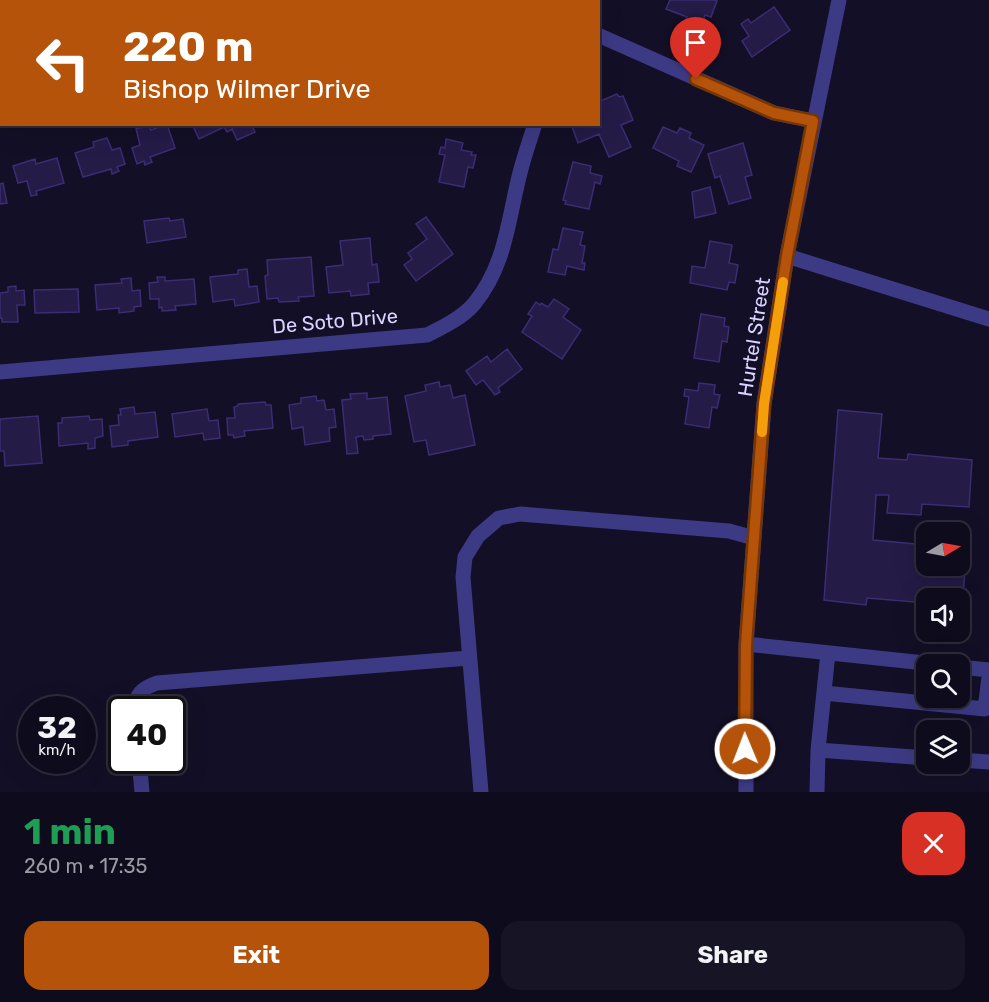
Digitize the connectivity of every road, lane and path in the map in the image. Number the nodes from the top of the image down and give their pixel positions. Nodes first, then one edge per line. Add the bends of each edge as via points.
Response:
1 (839, 0) edge
2 (600, 36) edge
3 (813, 121) junction
4 (534, 126) edge
5 (787, 256) junction
6 (989, 319) edge
7 (0, 372) edge
8 (754, 538) junction
9 (746, 644) junction
10 (828, 653) junction
11 (470, 658) junction
12 (916, 662) edge
13 (970, 668) edge
14 (989, 670) edge
15 (989, 676) edge
16 (824, 693) junction
17 (137, 696) edge
18 (818, 750) junction
19 (916, 757) edge
20 (970, 761) edge
21 (989, 762) edge
22 (140, 774) edge
23 (142, 792) edge
24 (481, 792) edge
25 (746, 792) edge
26 (817, 792) edge

1 - 3 street, Hurtel Street
2 - 3 street via 774,113
3 - 5 street, Hurtel Street
4 - 7 street, De Soto Drive via 498,264 473,304 450,323 427,334
5 - 6 street
5 - 8 street, Hurtel Street via 764,404
8 - 9 street, Hurtel Street
8 - 11 street via 729,531 520,514 499,518 478,536 465,557
9 - 10 street
9 - 25 street, Hurtel Street
10 - 12 street
10 - 16 street
11 - 17 street via 156,682
11 - 24 street
13 - 14 street
15 - 16 street via 985,709
16 - 18 street
18 - 19 street
18 - 26 street
20 - 21 street
22 - 23 street

